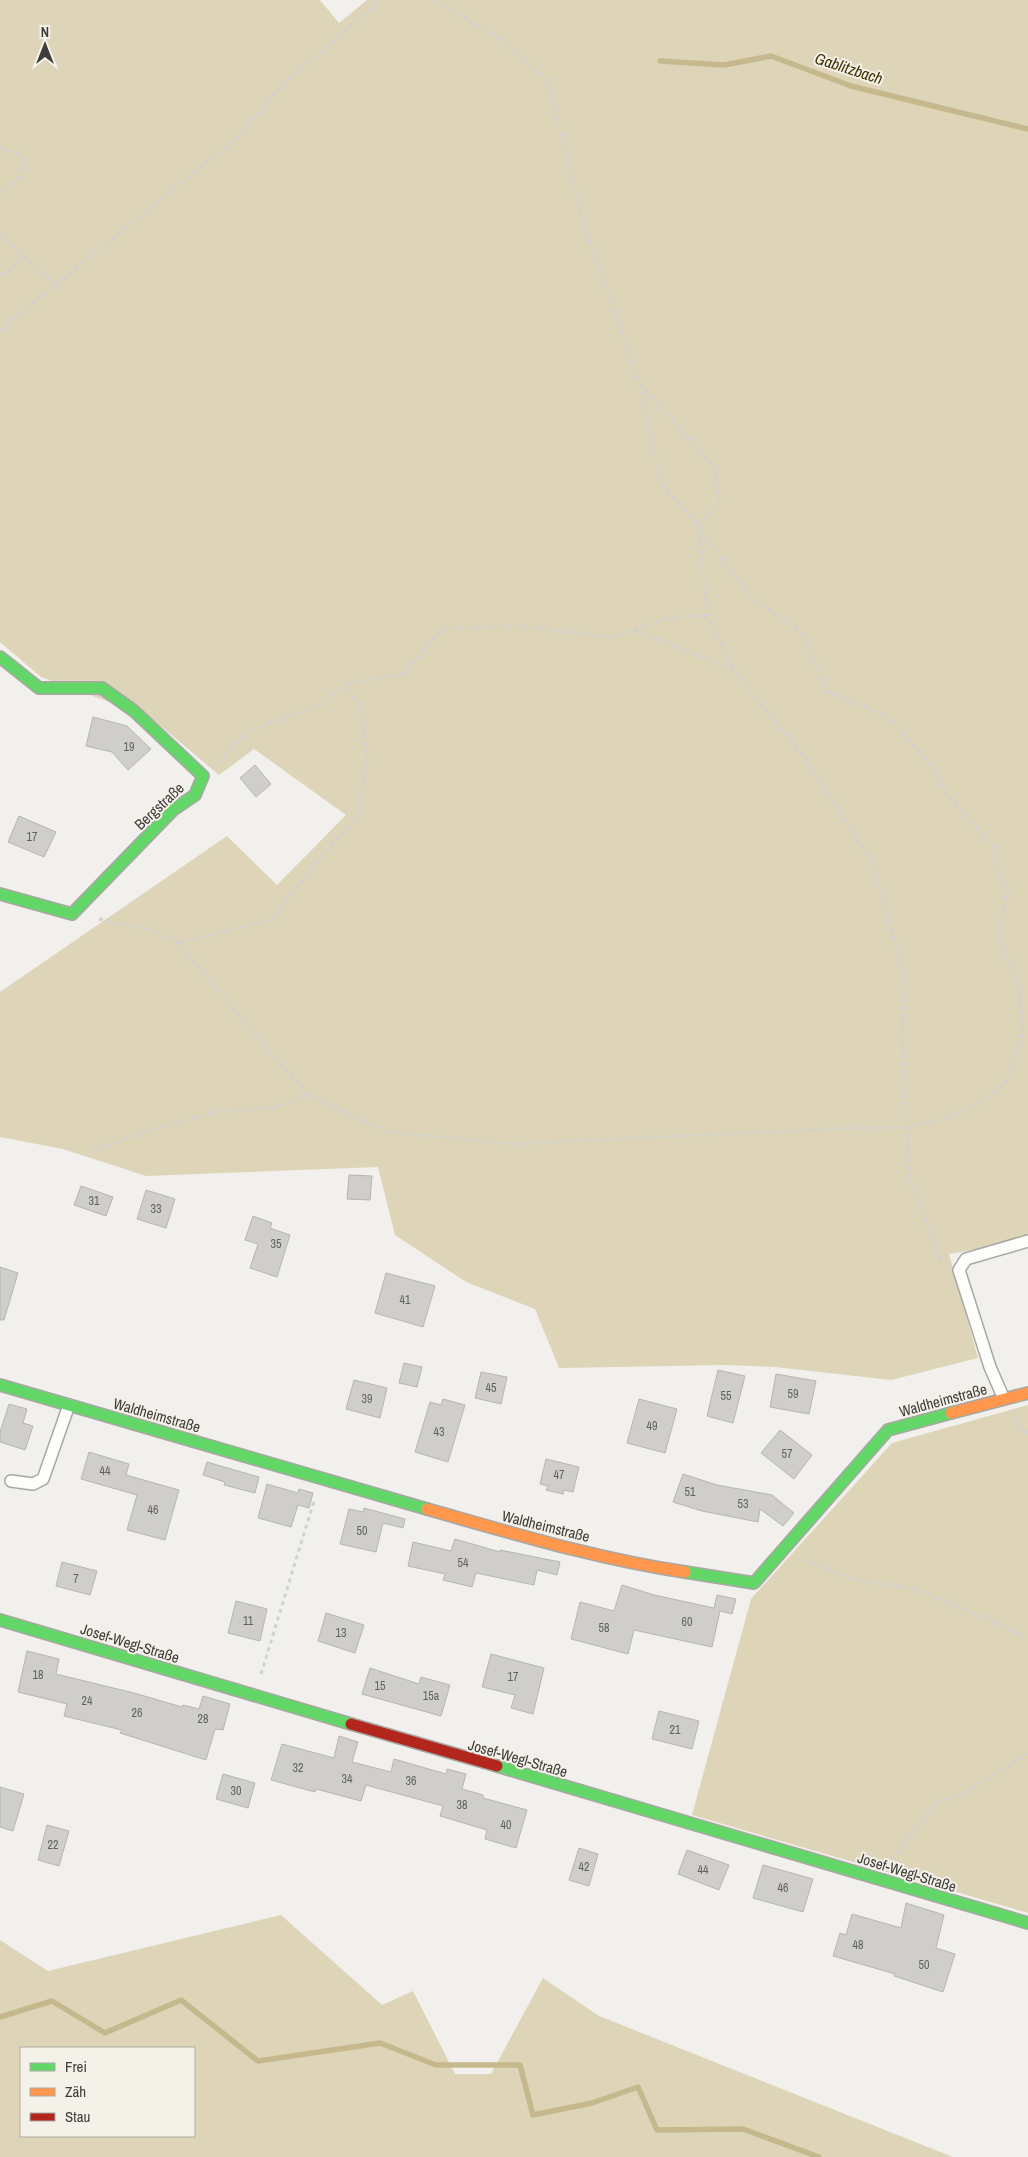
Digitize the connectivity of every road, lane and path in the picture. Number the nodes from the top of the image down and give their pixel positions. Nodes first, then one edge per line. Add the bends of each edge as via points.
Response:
1 (380, 0) edge
2 (435, 0) edge
3 (0, 148) edge
4 (0, 194) edge
5 (0, 234) edge
6 (26, 257) junction
7 (0, 275) edge
8 (56, 285) junction
9 (0, 330) edge
10 (639, 383) junction
11 (699, 525) junction
12 (707, 615) junction
13 (633, 630) junction
14 (0, 657) edge
15 (734, 670) junction
16 (347, 684) junction
17 (203, 776) junction
18 (0, 894) edge
19 (72, 914) junction
20 (177, 943) junction
21 (308, 1095) junction
22 (907, 1127) junction
23 (94, 1152) dead end
24 (1028, 1241) edge
25 (959, 1270) junction
26 (0, 1385) edge
27 (1028, 1393) edge
28 (1004, 1400) junction
29 (69, 1405) junction
30 (321, 1479) junction
31 (11, 1480) dead end
32 (776, 1557) junction
33 (0, 1620) edge
34 (1028, 1639) edge
35 (254, 1696) junction
36 (1028, 1754) edge
37 (876, 1878) junction
38 (1028, 1923) edge

1 - 8 path via 284,84 233,141
2 - 10 path via 496,36 547,79 584,225
3 - 4 path via 26,157 17,181
5 - 6 path
6 - 7 path
6 - 8 path
8 - 9 path
10 - 11 path via 661,485
10 - 11 path via 715,468 719,501
11 - 12 path
11 - 22 path via 724,564 754,600 800,631 828,692 889,717 932,767 949,797 996,850 996,868 1008,887 998,935 1019,987 1022,1032 1004,1085 978,1105
12 - 13 path via 667,618
12 - 15 path
13 - 15 path
13 - 16 path via 613,637 516,626 442,629 404,674
14 - 17 street, Bergstraße via 39,688 102,688 134,711
15 - 22 path via 804,757 874,863 905,980 902,1036
16 - 17 path via 321,705 248,731
16 - 20 path via 362,713 367,758 358,818 316,862 271,920
17 - 19 street, Bergstraße via 196,795 173,810
18 - 19 street
19 - 20 path via 148,929
20 - 21 path
21 - 22 path via 389,1132 510,1144
21 - 23 path via 273,1108 219,1111 153,1129
22 - 25 path via 910,1181 940,1258
24 - 25 lane via 966,1260
25 - 28 lane
26 - 29 street, Waldheimstraße
27 - 28 street, Waldheimstraße
28 - 32 street, Waldheimstraße via 888,1430
29 - 30 street, Waldheimstraße
29 - 31 lane via 43,1479 33,1484
30 - 32 street, Waldheimstraße via 540,1541 658,1568 754,1583
30 - 35 path
32 - 34 path via 809,1560 856,1580 914,1589
33 - 35 street, Josef-Wegl-Straße
35 - 37 street, Josef-Wegl-Straße
36 - 37 path via 965,1792 937,1802
37 - 38 street, Josef-Wegl-Straße

